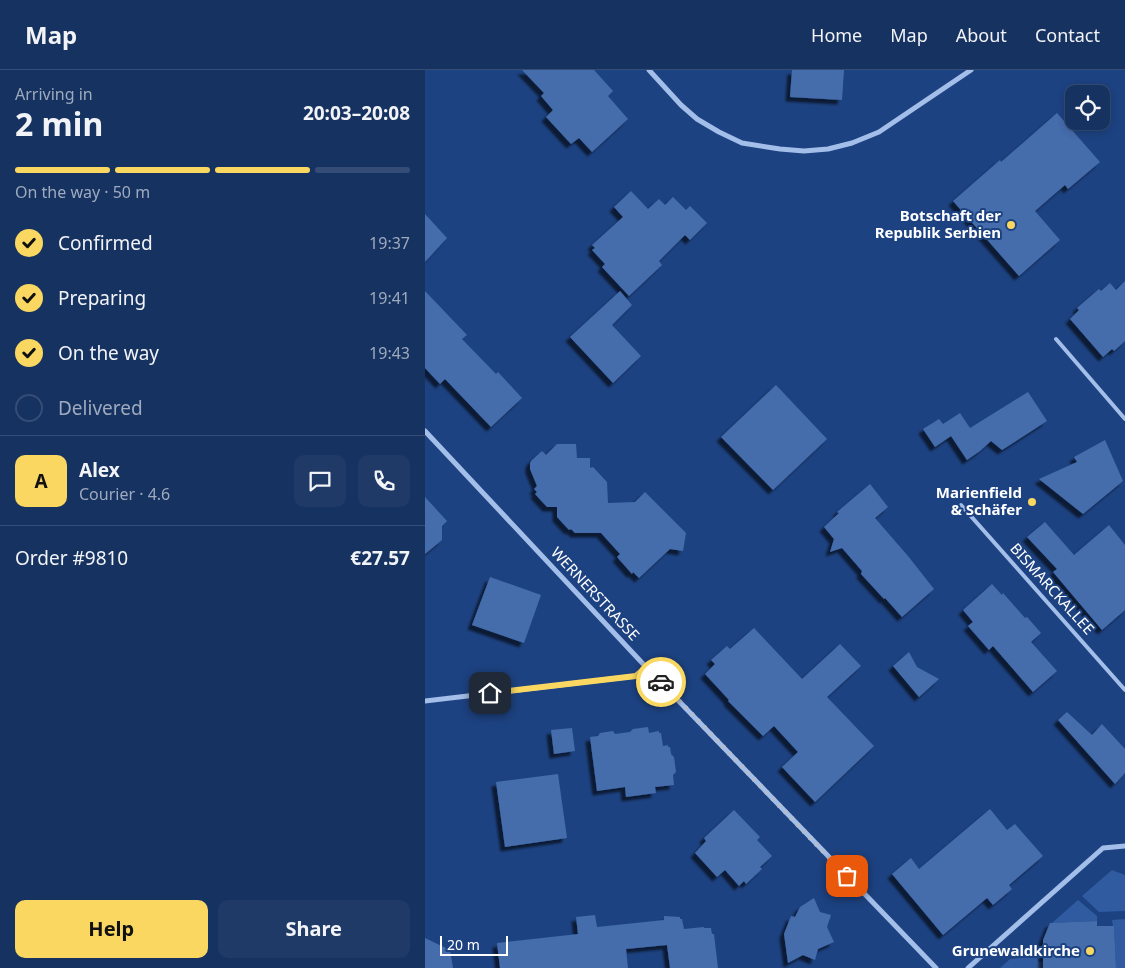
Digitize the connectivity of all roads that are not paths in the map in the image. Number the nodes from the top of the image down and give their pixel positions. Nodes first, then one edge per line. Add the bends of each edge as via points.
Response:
1 (649, 70) edge
2 (971, 70) edge
3 (1056, 339) dead end
4 (1125, 419) edge
5 (425, 431) edge
6 (961, 505) dead end
7 (646, 667) junction
8 (1125, 690) edge
9 (425, 701) edge
10 (1125, 846) edge
11 (936, 968) edge
12 (968, 968) edge

1 - 2 street via 681,105 719,132 742,143 804,151 829,149 879,132
3 - 4 lane
5 - 7 street, WERNERSTRASSE
6 - 8 lane, BISMARCKALLEE
7 - 9 street via 636,676
7 - 11 street, WERNERSTRASSE
10 - 12 street via 1103,848

